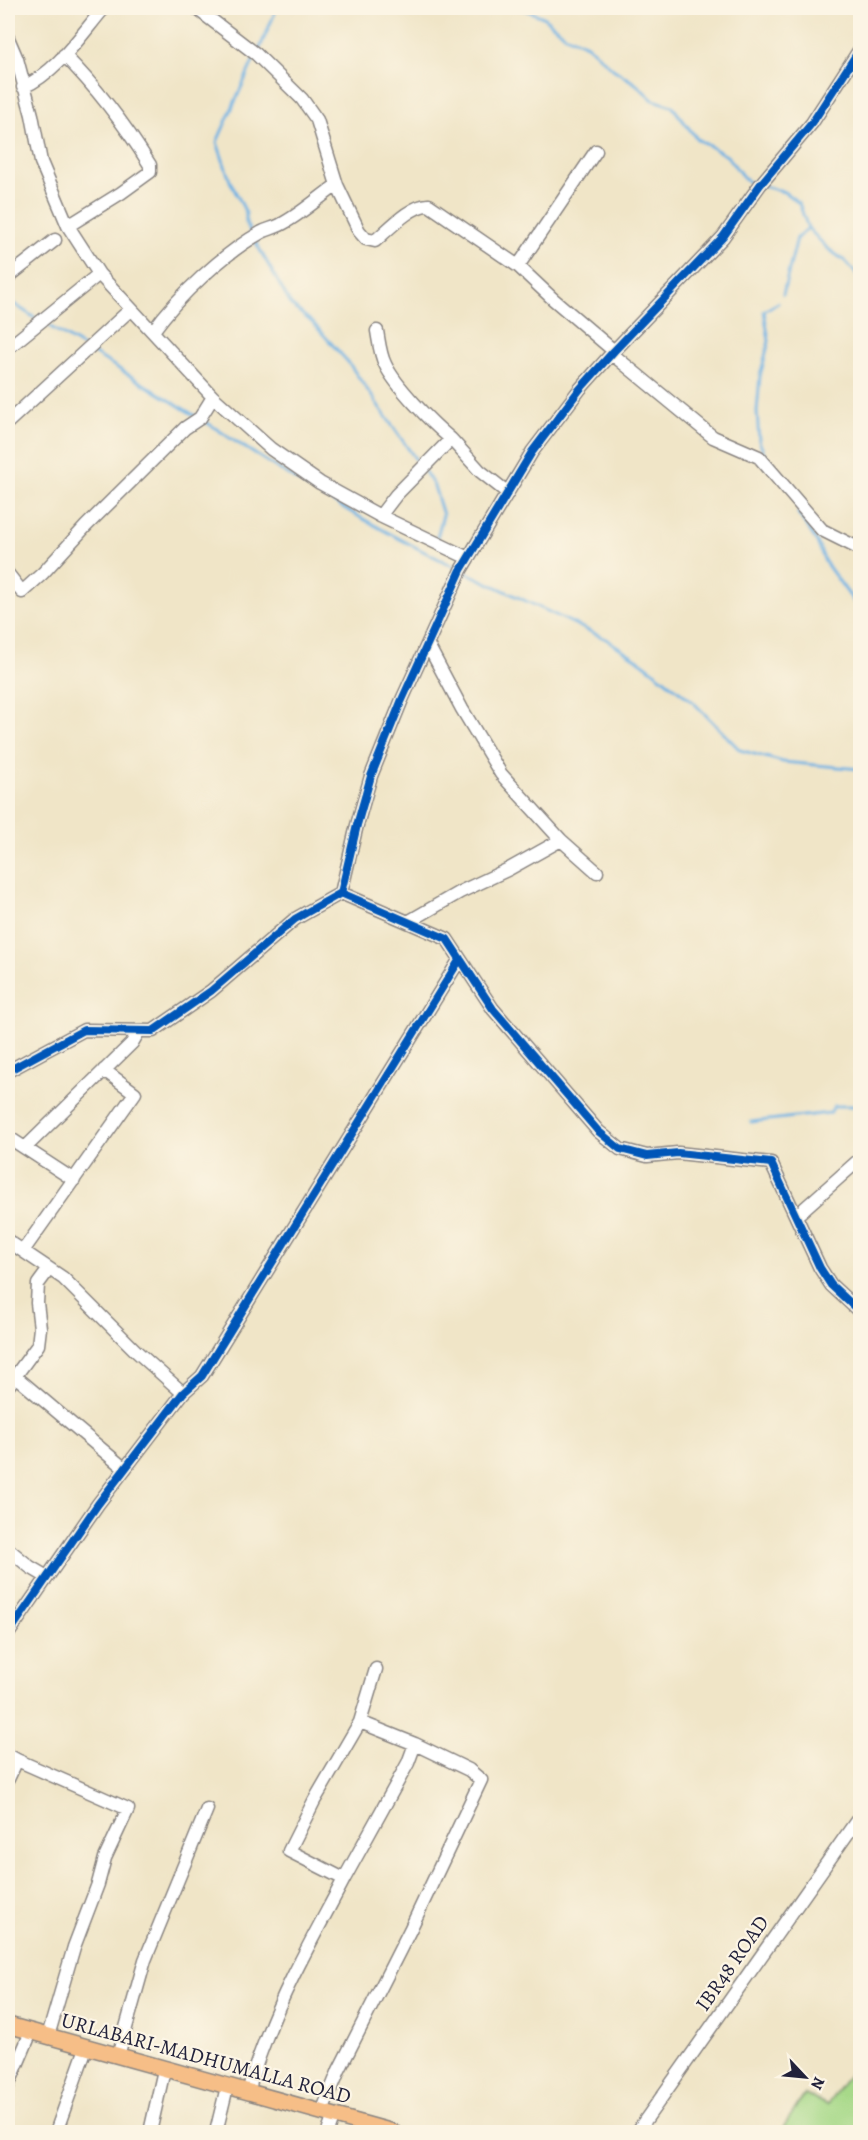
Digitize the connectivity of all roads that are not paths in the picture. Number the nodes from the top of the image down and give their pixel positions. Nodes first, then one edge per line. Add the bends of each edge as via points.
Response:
1 (104, 8) edge
2 (196, 8) edge
3 (8, 38) edge
4 (861, 49) edge
5 (64, 55) junction
6 (12, 63) edge
7 (23, 87) junction
8 (596, 151) dead end
9 (337, 185) junction
10 (68, 226) junction
11 (55, 240) dead end
12 (518, 266) junction
13 (99, 274) junction
14 (8, 277) edge
15 (131, 309) junction
16 (153, 331) junction
17 (377, 331) dead end
18 (8, 348) edge
19 (613, 353) junction
20 (213, 396) junction
21 (10, 414) edge
22 (451, 439) junction
23 (508, 493) junction
24 (380, 516) junction
25 (861, 549) edge
26 (468, 558) junction
27 (8, 574) edge
28 (428, 645) junction
29 (561, 840) junction
30 (597, 872) dead end
31 (341, 893) junction
32 (408, 922) junction
33 (460, 959) junction
34 (139, 1031) junction
35 (104, 1070) junction
36 (8, 1071) edge
37 (8, 1137) edge
38 (25, 1148) junction
39 (861, 1159) edge
40 (74, 1180) junction
41 (796, 1216) junction
42 (8, 1241) edge
43 (23, 1251) junction
44 (49, 1269) junction
45 (861, 1312) edge
46 (11, 1381) edge
47 (183, 1393) junction
48 (125, 1469) junction
49 (8, 1549) edge
50 (47, 1577) junction
51 (8, 1634) edge
52 (376, 1669) dead end
53 (360, 1722) junction
54 (415, 1744) junction
55 (12, 1757) edge
56 (8, 1779) edge
57 (207, 1809) dead end
58 (861, 1816) edge
59 (344, 1879) junction
60 (8, 2025) edge
61 (31, 2032) junction
62 (48, 2036) junction
63 (86, 2048) junction
64 (118, 2056) junction
65 (164, 2070) junction
66 (8, 2086) edge
67 (227, 2087) junction
68 (249, 2091) junction
69 (328, 2114) junction
70 (384, 2131) edge
71 (56, 2133) edge
72 (150, 2133) edge
73 (216, 2133) edge
74 (328, 2133) edge
75 (638, 2133) edge

1 - 5 street
2 - 9 street via 256,54 302,99 317,120
3 - 6 street
4 - 19 street via 812,123 723,237
5 - 7 street via 42,78
5 - 10 street via 92,82 150,165 150,172
6 - 7 street
7 - 10 street via 41,162
8 - 12 street
9 - 12 street via 366,238 375,241 415,209 429,205
9 - 16 street via 220,262 194,284
10 - 13 street
11 - 14 street
12 - 19 street
13 - 15 street
13 - 18 street
15 - 16 street
15 - 21 street
16 - 20 street
17 - 22 street via 384,363 395,380
19 - 23 street via 532,452
19 - 25 street via 713,437 759,457 822,530
20 - 24 street via 271,449 320,483
20 - 27 street via 200,418 185,428 22,592
22 - 23 street via 480,471
22 - 24 street
23 - 26 street
24 - 26 street
26 - 28 street
28 - 29 street via 501,774
28 - 31 street via 371,776
29 - 30 street
29 - 32 street
31 - 32 street
31 - 34 street via 295,919 211,991 153,1031
32 - 33 street via 447,939
33 - 41 street via 493,1009 598,1131 620,1149 647,1156 678,1153 771,1163
33 - 47 street via 213,1360 201,1378
34 - 35 street
34 - 36 street via 84,1030
35 - 38 street
35 - 40 street via 135,1093
37 - 38 street
38 - 40 street
39 - 41 street
40 - 43 street
41 - 45 street via 831,1285
42 - 43 street
43 - 44 street
44 - 46 street via 38,1284 38,1345
44 - 47 street
46 - 48 street
47 - 48 street
48 - 50 street
49 - 50 street
50 - 51 street
52 - 53 street
53 - 54 street
53 - 59 street via 289,1851
54 - 59 street
54 - 69 street via 469,1770 481,1780 339,2070
55 - 56 street
55 - 62 street via 128,1809 105,1858
57 - 64 street via 145,1959
58 - 75 street, IBR48 ROAD
59 - 68 street via 298,1962
60 - 61 main road, URLABARI-MADHUMALLA ROAD
61 - 62 main road, URLABARI-MADHUMALLA ROAD
61 - 66 street
62 - 63 main road, URLABARI-MADHUMALLA ROAD
63 - 64 main road, URLABARI-MADHUMALLA ROAD
63 - 71 street
64 - 65 main road, URLABARI-MADHUMALLA ROAD
65 - 67 main road, URLABARI-MADHUMALLA ROAD
65 - 72 street
67 - 68 main road, URLABARI-MADHUMALLA ROAD
67 - 73 street
68 - 69 main road, URLABARI-MADHUMALLA ROAD
69 - 70 main road, URLABARI-MADHUMALLA ROAD
69 - 74 street

